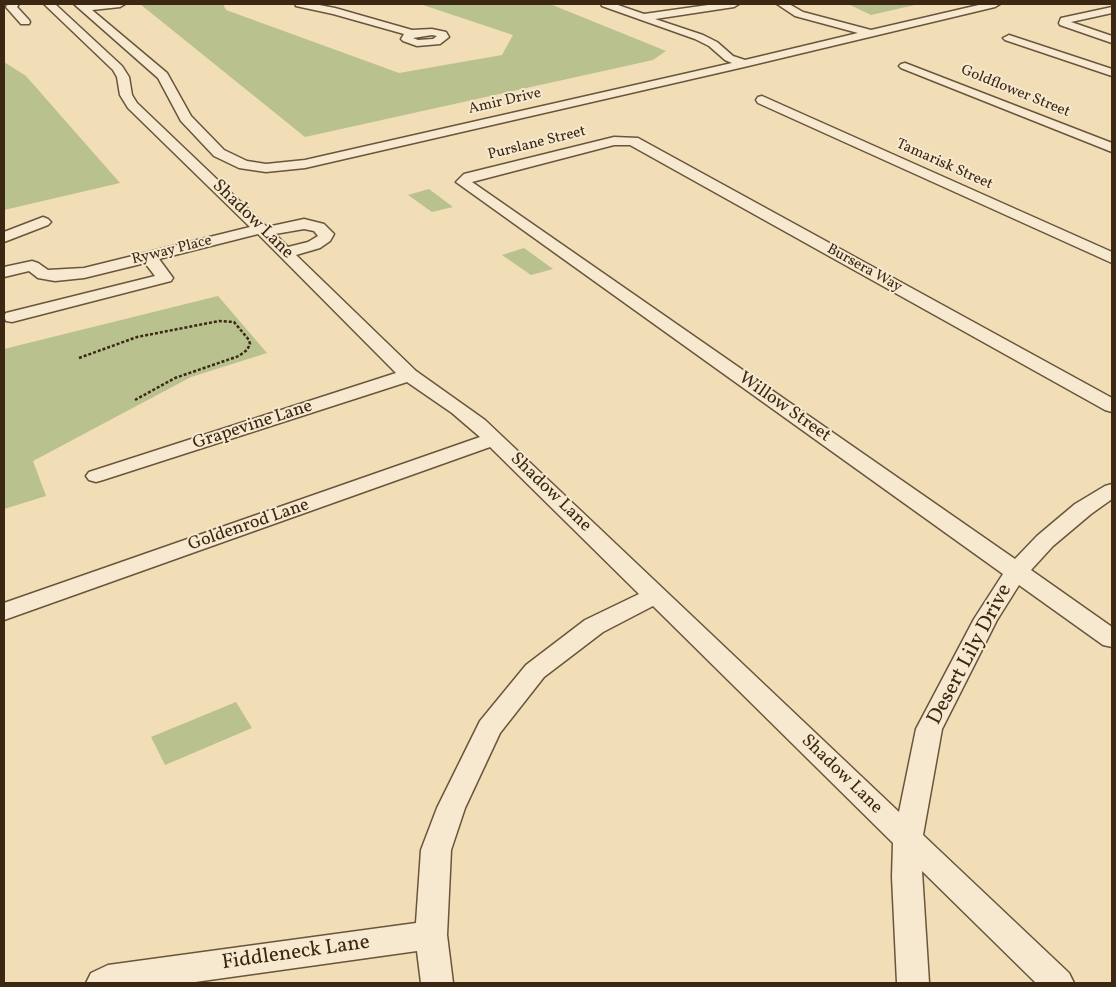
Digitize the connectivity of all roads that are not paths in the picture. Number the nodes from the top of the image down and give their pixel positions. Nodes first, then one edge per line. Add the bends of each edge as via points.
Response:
1 (14, 4) edge
2 (49, 4) edge
3 (120, 4) edge
4 (300, 4) edge
5 (353, 4) edge
6 (606, 4) edge
7 (734, 4) edge
8 (782, 4) edge
9 (995, 4) edge
10 (81, 6) edge
11 (1112, 10) edge
12 (335, 11) junction
13 (641, 18) junction
14 (25, 22) dead end
15 (412, 34) dead end
16 (871, 34) junction
17 (1009, 38) dead end
18 (1112, 40) edge
19 (744, 64) junction
20 (905, 66) dead end
21 (1112, 73) edge
22 (762, 100) dead end
23 (614, 141) joint
24 (1112, 148) edge
25 (469, 177) joint
26 (43, 222) dead end
27 (263, 230) junction
28 (4, 237) edge
29 (285, 253) junction
30 (148, 257) junction
31 (1112, 258) edge
32 (4, 272) edge
33 (84, 273) junction
34 (71, 302) junction
35 (12, 317) dead end
36 (409, 375) junction
37 (1112, 406) edge
38 (494, 439) junction
39 (96, 476) dead end
40 (1112, 490) edge
41 (1016, 571) junction
42 (656, 595) junction
43 (4, 612) edge
44 (1112, 639) edge
45 (908, 840) junction
46 (431, 934) junction
47 (102, 983) edge
48 (437, 983) edge
49 (913, 983) edge
50 (1058, 983) edge

1 - 14 street via 12,7
2 - 27 street, Shadow Lane via 118,68 132,105
3 - 10 street
4 - 12 street
5 - 12 street
6 - 13 street
7 - 13 street
8 - 16 street via 799,14
9 - 16 street, Amir Drive
10 - 19 street, Amir Drive via 163,76 186,118 219,153 244,165 266,168 304,164
11 - 18 street via 1065,20 1064,23
12 - 15 street
13 - 19 street via 699,37
16 - 19 street, Amir Drive
17 - 21 street
20 - 24 street, Goldflower Street
22 - 31 street, Tamarisk Street
23 - 25 street, Purslane Street
23 - 37 street, Bursera Way via 633,141
25 - 41 street, Willow Street via 463,182
26 - 28 street
27 - 29 street, Shadow Lane
27 - 29 street, Ryway Place via 304,224 319,227 326,234 314,245
27 - 30 street, Ryway Place
29 - 36 street, Shadow Lane
30 - 33 street, Ryway Place
30 - 34 street via 165,278
32 - 33 street, Ryway Place via 32,266 44,275
33 - 34 street
34 - 35 street
36 - 38 street, Shadow Lane via 459,409
36 - 39 street, Grapevine Lane
38 - 42 street, Shadow Lane
38 - 43 street, Goldenrod Lane
40 - 41 street, Desert Lily Drive via 1082,508
41 - 44 street, Willow Street
41 - 45 street, Desert Lily Drive via 986,619 930,729
42 - 45 street, Shadow Lane
42 - 46 street via 594,626 535,671 489,728 451,808 436,850
45 - 49 street, Desert Lily Drive
45 - 50 street, Shadow Lane
46 - 47 street, Fiddleneck Lane
46 - 48 street

